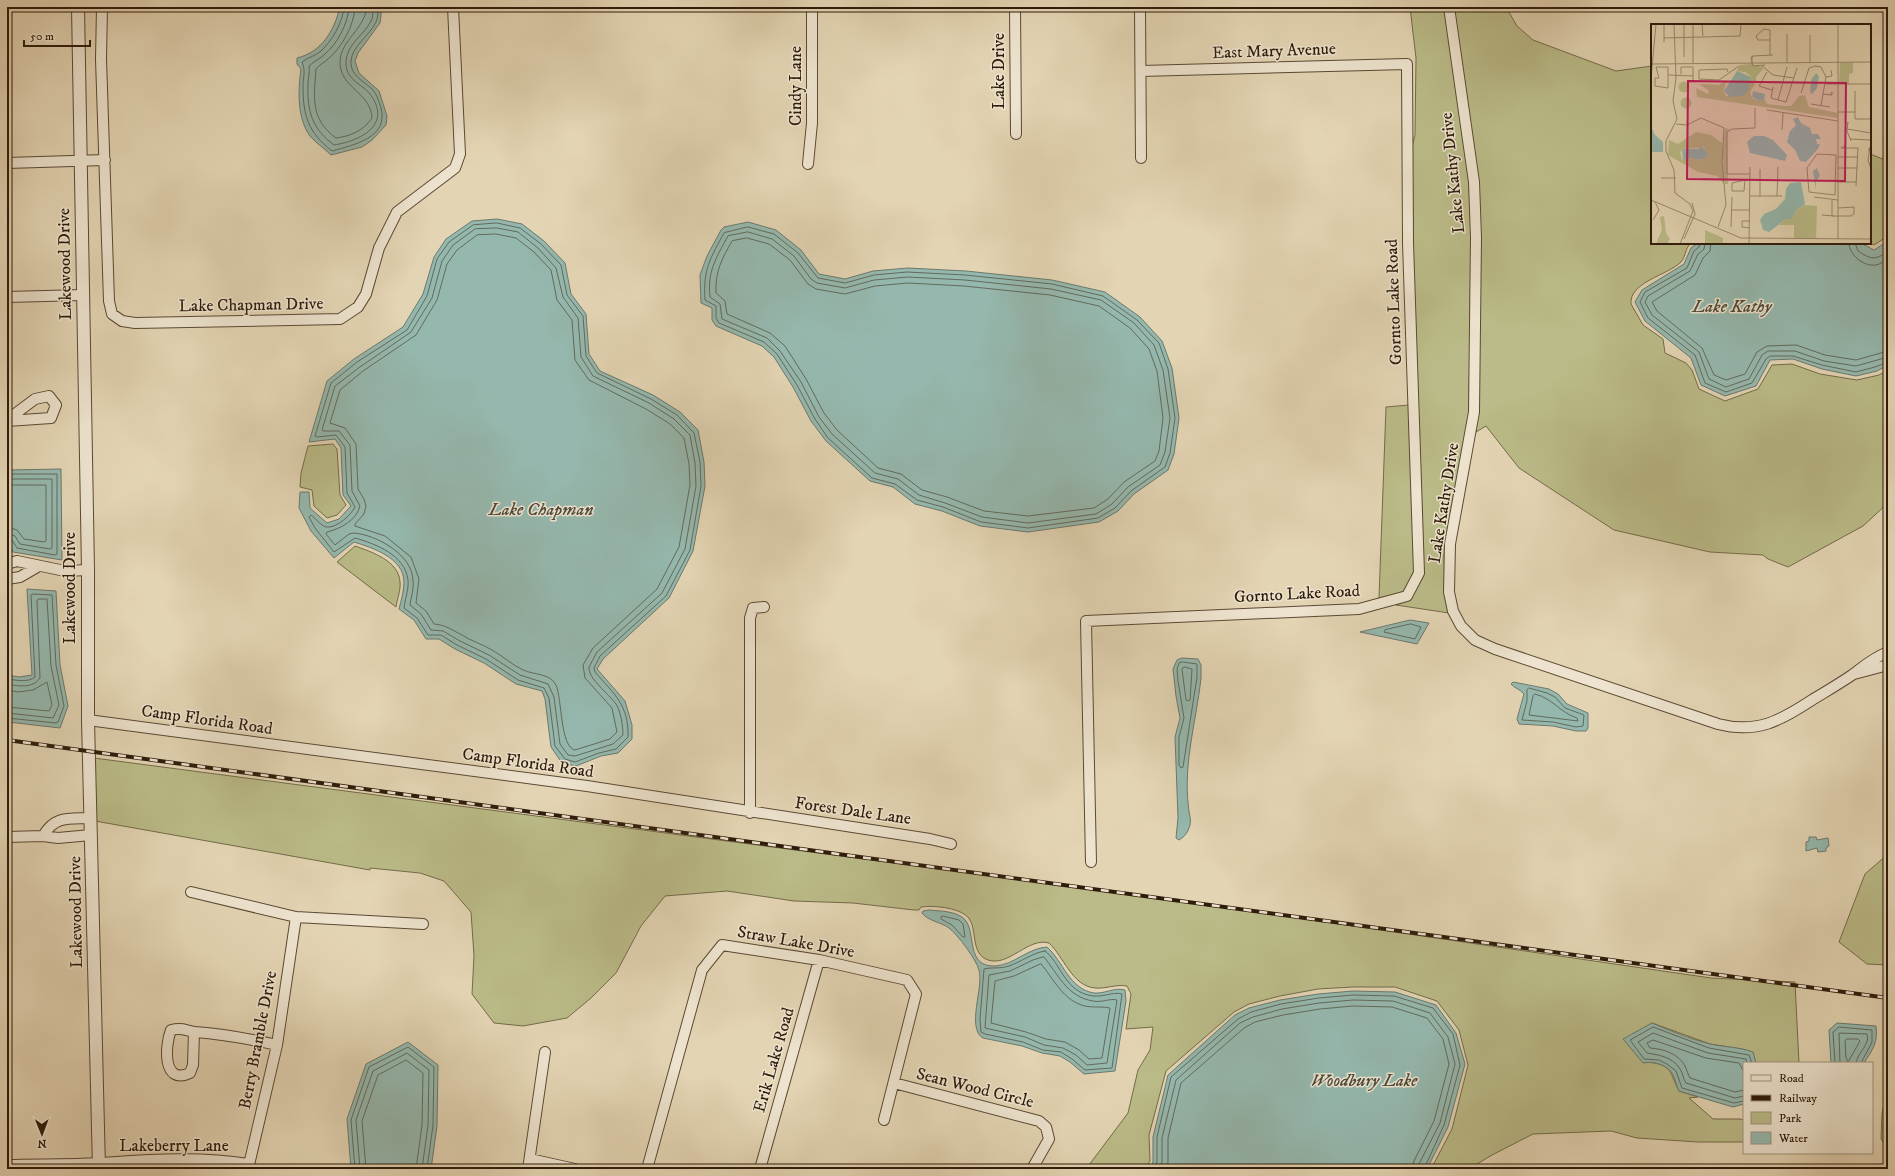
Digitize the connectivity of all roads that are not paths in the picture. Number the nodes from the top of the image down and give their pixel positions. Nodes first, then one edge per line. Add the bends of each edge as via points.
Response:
1 (78, 7) edge
2 (102, 7) edge
3 (453, 7) edge
4 (812, 7) edge
5 (1015, 7) edge
6 (1140, 7) edge
7 (1449, 7) edge
8 (1407, 64) joint
9 (1141, 71) junction
10 (1016, 134) dead end
11 (1141, 158) dead end
12 (104, 160) junction
13 (80, 161) junction
14 (7, 163) edge
15 (808, 164) dead end
16 (83, 295) junction
17 (7, 297) edge
18 (7, 564) edge
19 (39, 566) junction
20 (88, 570) junction
21 (7, 579) edge
22 (764, 607) dead end
23 (1888, 652) edge
24 (1888, 665) edge
25 (1852, 675) junction
26 (88, 720) junction
27 (750, 812) junction
28 (91, 818) junction
29 (91, 835) junction
30 (43, 836) junction
31 (7, 837) edge
32 (951, 844) dead end
33 (1091, 862) dead end
34 (191, 892) dead end
35 (296, 917) junction
36 (423, 924) dead end
37 (819, 960) junction
38 (194, 1032) junction
39 (277, 1045) junction
40 (546, 1052) dead end
41 (894, 1083) junction
42 (884, 1120) dead end
43 (529, 1164) edge
44 (7, 1165) edge
45 (99, 1166) edge
46 (248, 1167) edge
47 (575, 1169) edge
48 (647, 1169) edge
49 (760, 1169) edge
50 (1032, 1169) edge

1 - 13 street, Lakewood Drive
2 - 12 street, Lake Chapman Drive
3 - 12 street, Lake Chapman Drive via 460,154 455,168 397,212 379,248 366,294 358,307 340,319 134,323 122,321 112,314 109,301
4 - 15 street, Cindy Lane via 812,123
5 - 10 street, Lake Drive
6 - 9 street
7 - 25 street, Lake Kathy Drive via 1474,182 1476,238 1474,412 1449,555 1450,598 1456,618 1468,633 1484,644 1730,727 1750,728 1774,722
8 - 9 street, East Mary Avenue
8 - 33 street, Gornto Lake Road via 1408,243 1419,573 1407,596 1359,609 1086,620
9 - 11 street
12 - 13 street
13 - 14 street
13 - 16 street, Lakewood Drive
16 - 17 street
16 - 20 street, Lakewood Drive
18 - 19 street via 17,561
19 - 20 street via 65,571
19 - 21 street via 20,577
20 - 26 street, Lakewood Drive
22 - 27 street via 753,608 750,618
23 - 25 street, Lake Kathy Drive via 1864,664
24 - 25 street, Lake Kathy Drive
26 - 27 street, Camp Florida Road via 587,786
26 - 28 street, Lakewood Drive
27 - 32 street, Forest Dale Lane
28 - 29 street, Lakewood Drive
28 - 30 street via 62,820 49,825
29 - 30 street via 58,838
29 - 45 street, Lakewood Drive
30 - 31 street
34 - 35 street
35 - 36 street
35 - 39 street, Berry Bramble Drive
37 - 41 street, Straw Lake Drive via 907,980 916,994
37 - 48 street, Straw Lake Drive via 722,945 702,970
37 - 49 street, Erik Lake Road
38 - 38 street via 181,1028 171,1030 167,1044 167,1059 174,1074 184,1076 190,1073 193,1065
38 - 39 street
39 - 46 street, Berry Bramble Drive
40 - 43 street
41 - 42 street, Straw Lake Drive
41 - 50 street, Sean Wood Circle via 1039,1121 1046,1126 1049,1139
43 - 47 street
44 - 45 street, Lakeberry Lane
45 - 46 street, Lakeberry Lane via 118,1160 221,1160

